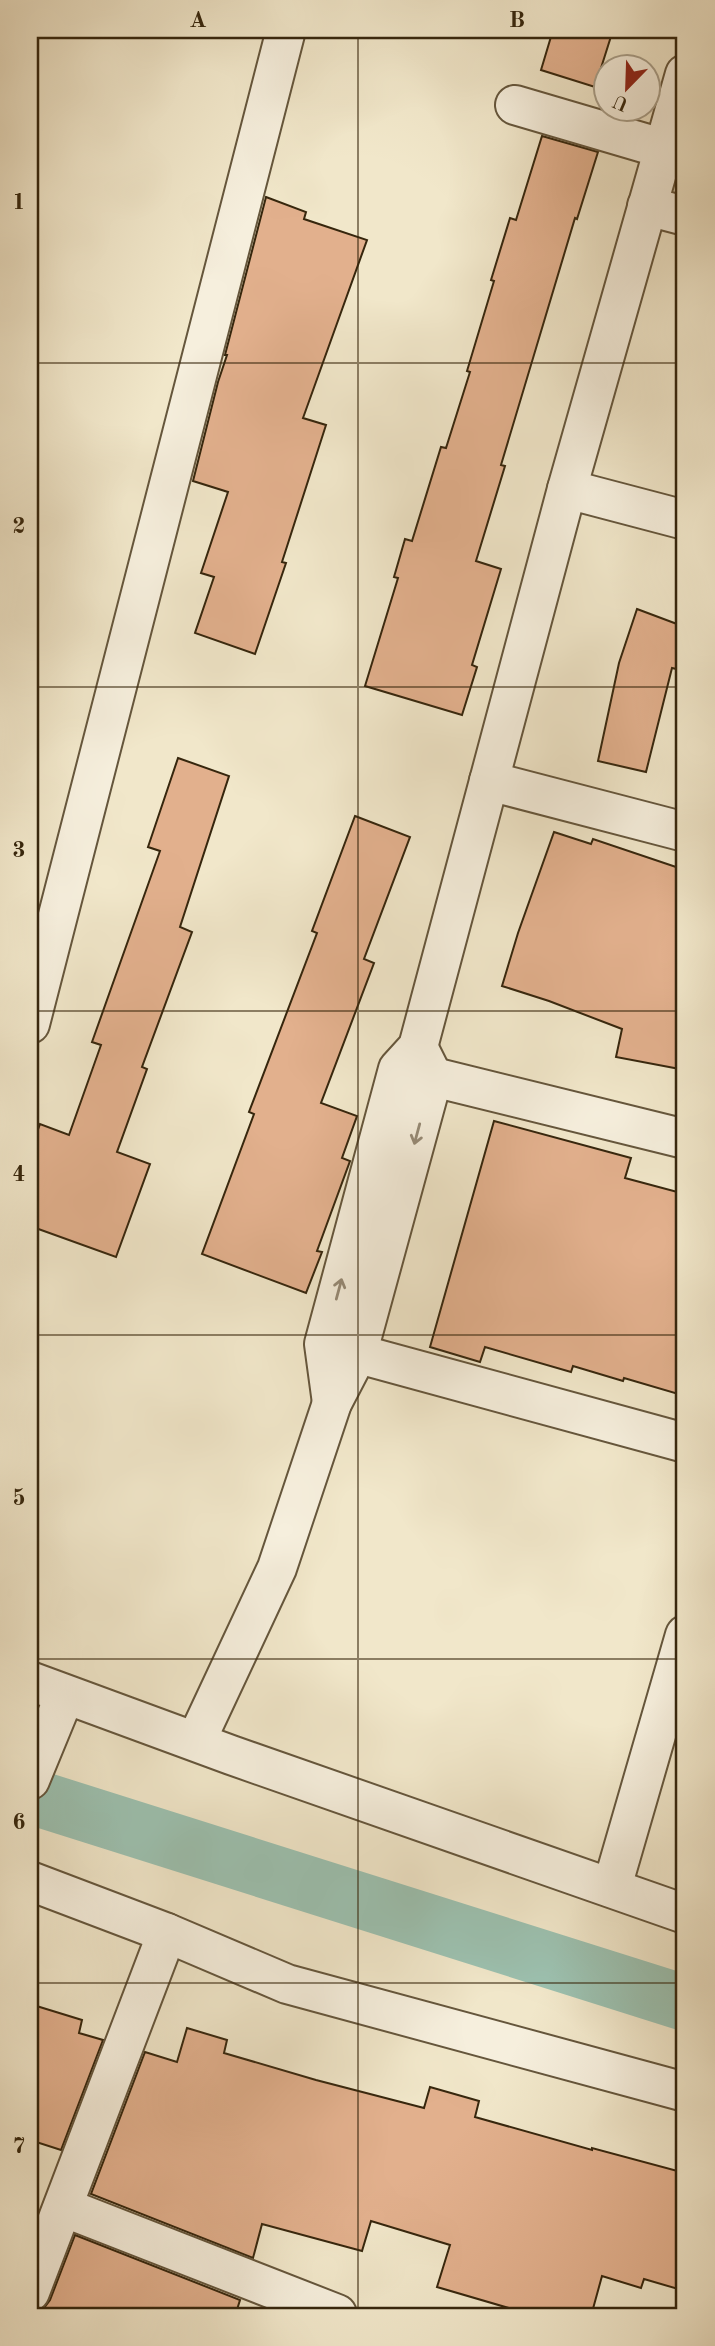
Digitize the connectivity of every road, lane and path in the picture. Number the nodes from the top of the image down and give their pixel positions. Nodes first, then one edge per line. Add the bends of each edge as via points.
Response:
1 (286, 30) edge
2 (685, 74) edge
3 (515, 105) dead end
4 (674, 152) edge
5 (647, 206) junction
6 (685, 216) edge
7 (567, 489) junction
8 (685, 520) edge
9 (488, 781) junction
10 (685, 832) edge
11 (30, 1024) edge
12 (417, 1064) junction
13 (685, 1139) edge
14 (340, 1349) junction
15 (685, 1443) edge
16 (685, 1635) edge
17 (48, 1688) edge
18 (196, 1741) junction
19 (30, 1780) edge
20 (30, 1881) edge
21 (612, 1888) junction
22 (685, 1914) edge
23 (167, 1933) junction
24 (685, 2092) edge
25 (62, 2207) junction
26 (30, 2292) edge
27 (337, 2314) dead end

1 - 11 street
2 - 4 street
3 - 4 street
4 - 5 street
5 - 6 street
5 - 7 street
7 - 8 street
7 - 9 street
9 - 10 street
9 - 12 street
12 - 13 street
12 - 14 street
14 - 15 street
14 - 18 street via 332,1403 277,1568
16 - 21 street
17 - 18 street
17 - 19 street via 47,1737
18 - 21 street
20 - 23 street
21 - 22 street
23 - 24 street via 288,1984
23 - 25 street
25 - 26 street
25 - 27 street

